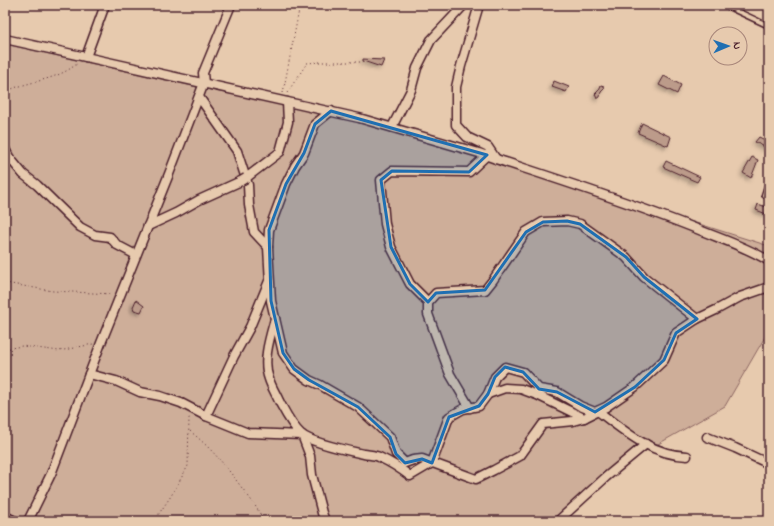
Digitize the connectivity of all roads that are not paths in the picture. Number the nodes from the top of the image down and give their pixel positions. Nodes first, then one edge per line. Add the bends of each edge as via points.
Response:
1 (105, 5) edge
2 (231, 5) edge
3 (464, 5) edge
4 (479, 5) edge
5 (724, 5) edge
6 (769, 26) edge
7 (5, 39) edge
8 (86, 57) junction
9 (204, 83) junction
10 (199, 97) junction
11 (285, 101) junction
12 (330, 111) junction
13 (392, 127) junction
14 (5, 149) edge
15 (487, 155) junction
16 (497, 159) junction
17 (769, 180) edge
18 (769, 198) edge
19 (148, 226) junction
20 (268, 247) junction
21 (136, 255) junction
22 (769, 261) edge
23 (269, 280) junction
24 (769, 287) edge
25 (428, 302) junction
26 (275, 319) junction
27 (697, 319) junction
28 (89, 374) junction
29 (488, 394) junction
30 (470, 408) junction
31 (598, 410) junction
32 (206, 416) junction
33 (584, 418) junction
34 (302, 435) junction
35 (707, 437) dead end
36 (646, 444) junction
37 (687, 456) dead end
38 (432, 463) junction
39 (769, 464) edge
40 (5, 516) edge
41 (15, 521) edge
42 (28, 521) edge
43 (326, 521) edge
44 (558, 521) edge

1 - 8 street
2 - 9 street via 203,73
3 - 13 street via 431,40 417,68 411,90
4 - 16 street via 456,87 456,125 466,137 488,147
5 - 6 lane
7 - 8 street
8 - 9 street
9 - 10 street
9 - 11 street
10 - 19 street
10 - 20 street via 237,151 248,185 254,232
11 - 12 street
11 - 19 street via 288,122 280,152 244,180
12 - 13 street
12 - 20 street via 315,124 304,153 286,184 269,230
13 - 15 street
14 - 21 street via 23,174 80,227 95,235 110,237 117,245
15 - 16 street
15 - 25 street via 469,172 392,172 381,180 385,224 391,247 410,284
16 - 22 street via 654,212
17 - 18 lane via 764,195
19 - 21 street
20 - 23 street
21 - 28 street
23 - 26 street
23 - 32 street via 250,327
24 - 27 street via 740,297
25 - 27 street via 436,293 484,290 526,232 543,222 567,221 580,224 626,257 644,277
25 - 30 street via 428,314 450,374
26 - 34 street via 267,354 268,379 285,413
26 - 38 street via 283,353 294,370 358,407 390,437 396,454 405,463 413,460
27 - 31 street via 676,333 664,360 635,387
28 - 32 street via 181,403
28 - 42 street via 51,474
29 - 30 street via 478,406
29 - 31 street via 494,377 505,367 523,372 539,389 557,392 580,406 595,412
29 - 33 street via 505,388 521,389
30 - 38 street via 449,417
31 - 33 street
31 - 36 street via 631,436
32 - 34 street via 248,433
33 - 38 street via 542,424 520,456 476,479
34 - 38 street via 324,444 378,456 410,476
34 - 43 street via 310,456 312,475
35 - 39 street
36 - 37 street
36 - 44 street
40 - 41 street

